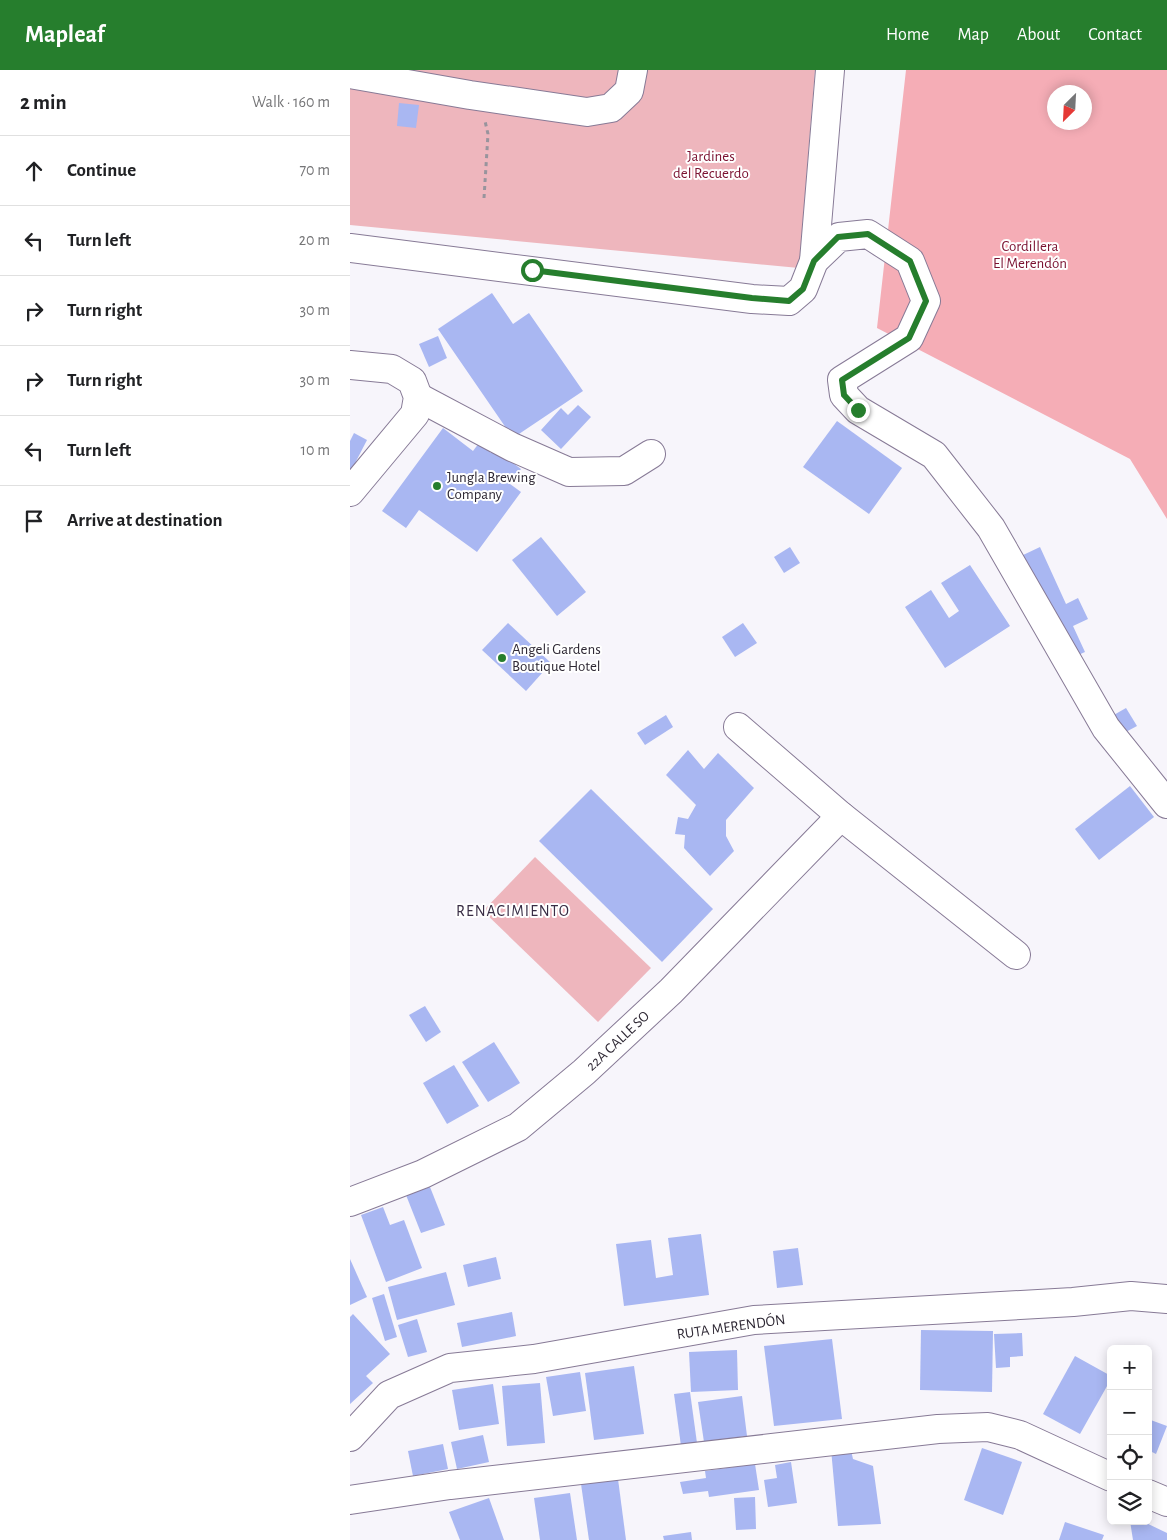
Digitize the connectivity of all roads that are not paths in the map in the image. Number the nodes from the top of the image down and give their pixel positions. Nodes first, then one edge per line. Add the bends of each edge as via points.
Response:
1 (633, 70) edge
2 (830, 70) edge
3 (350, 74) edge
4 (350, 248) edge
5 (814, 261) junction
6 (350, 365) edge
7 (418, 397) junction
8 (651, 454) dead end
9 (350, 492) edge
10 (738, 727) dead end
11 (1167, 804) edge
12 (841, 816) junction
13 (1016, 955) dead end
14 (350, 1202) edge
15 (1167, 1299) edge
16 (350, 1437) edge
17 (1107, 1475) edge
18 (1152, 1496) edge
19 (350, 1500) edge
20 (1167, 1502) edge

1 - 3 street via 629,91 610,108 587,112
2 - 5 street
4 - 5 street via 789,301 803,289
5 - 11 street via 838,237 868,234 910,261 926,301 909,338 842,380 844,395 858,410 934,455 991,528 1106,728
6 - 7 street via 392,369 412,381
7 - 8 street via 512,447 569,472 624,470
7 - 9 street via 415,414
10 - 12 street
12 - 13 street
12 - 14 street, 22A CALLE SO via 671,991 584,1072 518,1127 423,1174
15 - 16 street, RUTA MERENDÓN via 1131,1296 754,1320 534,1360 450,1368 389,1395
17 - 19 street via 1020,1435 988,1427 450,1484
18 - 20 street

